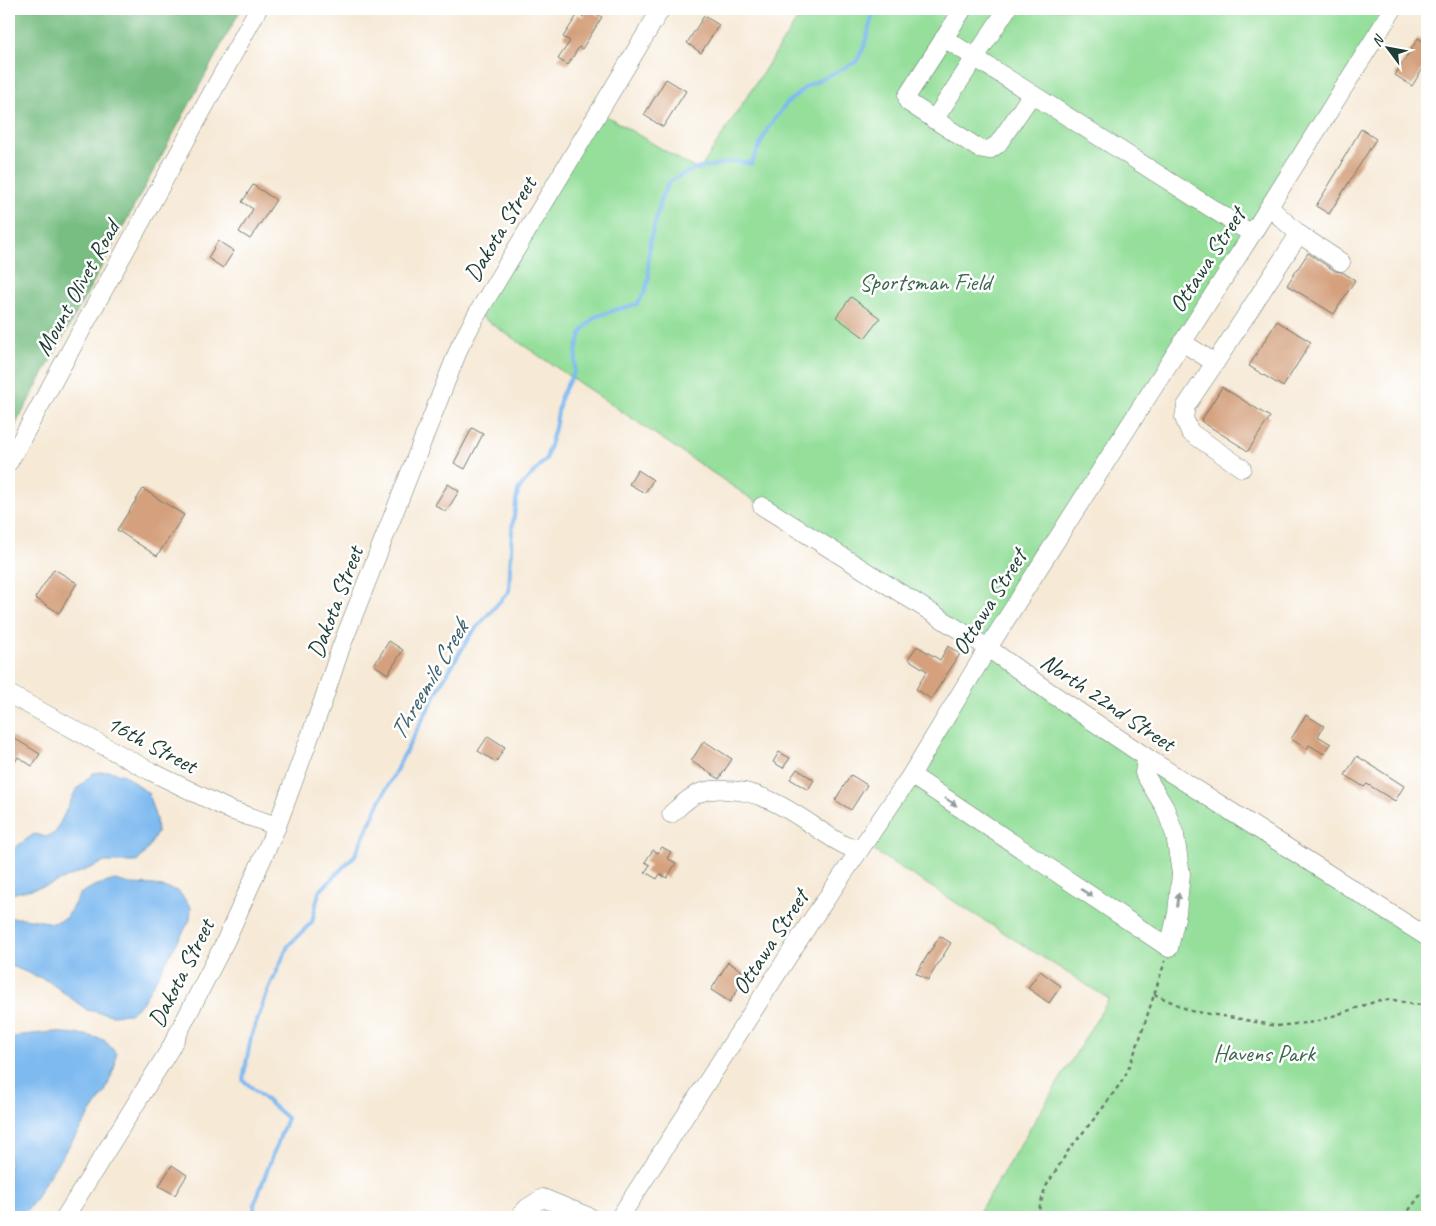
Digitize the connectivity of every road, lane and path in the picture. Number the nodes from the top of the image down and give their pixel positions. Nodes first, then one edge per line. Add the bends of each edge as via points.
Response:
1 (258, 9) edge
2 (661, 9) edge
3 (963, 9) edge
4 (1007, 9) edge
5 (1393, 9) edge
6 (944, 38) junction
7 (976, 58) junction
8 (1032, 94) junction
9 (934, 120) junction
10 (1269, 207) junction
11 (1252, 234) junction
12 (1299, 234) junction
13 (1341, 262) dead end
14 (1182, 342) junction
15 (1215, 363) junction
16 (9, 462) edge
17 (1242, 468) dead end
18 (762, 506) dead end
19 (988, 648) junction
20 (9, 694) edge
21 (1149, 759) junction
22 (911, 775) junction
23 (671, 814) dead end
24 (277, 826) junction
25 (860, 849) junction
26 (1427, 937) edge
27 (1169, 948) junction
28 (1154, 994) junction
29 (1427, 1004) edge
30 (1427, 1186) edge
31 (65, 1217) edge
32 (519, 1217) edge
33 (590, 1217) edge
34 (620, 1217) edge
35 (1037, 1217) edge
36 (1404, 1217) edge

1 - 16 street, Mount Olivet Road
2 - 24 street, Dakota Street via 460,346 342,647
3 - 6 street
4 - 7 street
5 - 10 street, Ottawa Street
6 - 7 street
6 - 9 street via 907,96 908,102
7 - 8 street
7 - 9 street
8 - 9 street via 998,144 989,150 978,148
8 - 11 street
10 - 11 street, Ottawa Street
10 - 12 street
11 - 14 street, Ottawa Street
12 - 13 street
12 - 15 street
14 - 15 street
14 - 19 street, Ottawa Street
15 - 17 street via 1186,406 1184,418 1190,432
18 - 19 street, North 22nd Street
19 - 21 street, North 22nd Street
19 - 22 street, Ottawa Street
20 - 24 street, 16th Street via 186,789 230,810
21 - 26 street, North 22nd Street
27 -> 21 street via 1182,874 1175,834 1165,808 1144,773
22 - 25 street, Ottawa Street
22 -> 27 street
23 - 25 street via 700,793 743,791 769,798 837,841
24 - 31 street, Dakota Street via 225,942 170,1049
25 - 34 street, Ottawa Street
27 - 28 path
28 - 29 path via 1191,1011 1276,1026 1315,1022 1380,1000
28 - 35 path via 1125,1077 1068,1150 1045,1188
30 - 36 path
32 - 33 street via 543,1198

